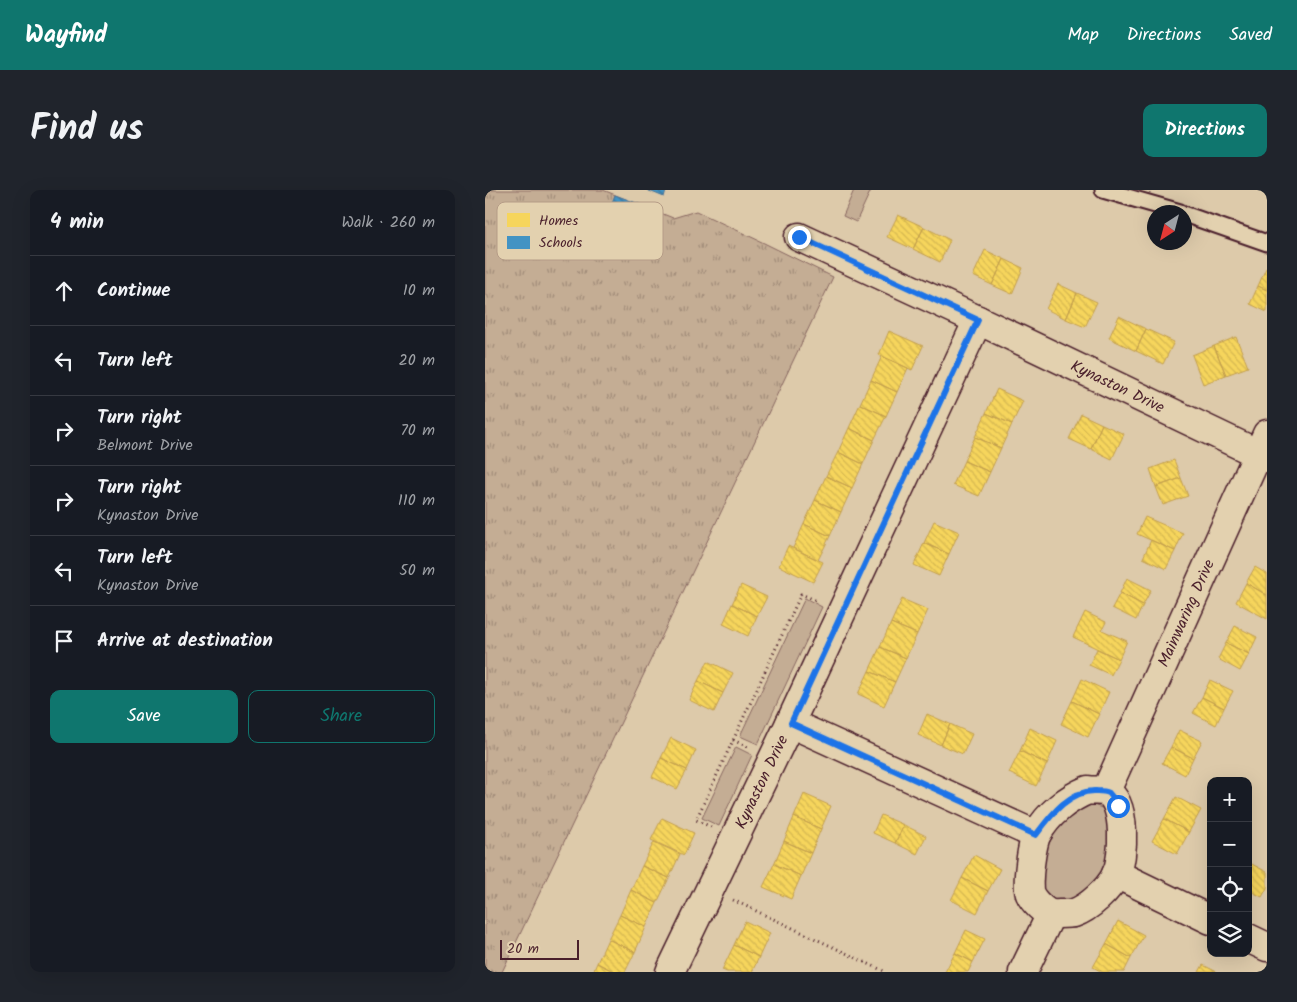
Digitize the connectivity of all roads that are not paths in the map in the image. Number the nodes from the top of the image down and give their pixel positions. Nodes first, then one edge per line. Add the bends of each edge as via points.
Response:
1 (1103, 190) edge
2 (1156, 205) edge
3 (1192, 216) edge
4 (799, 237) dead end
5 (1267, 243) edge
6 (978, 320) junction
7 (1264, 449) edge
8 (791, 723) junction
9 (1106, 792) junction
10 (1036, 835) junction
11 (1116, 874) junction
12 (1051, 914) junction
13 (1207, 918) edge
14 (1252, 940) edge
15 (1267, 947) edge
16 (670, 972) edge
17 (1023, 972) edge

1 - 2 lane
3 - 5 lane
4 - 6 street, Kynaston Drive
6 - 7 street, Kynaston Drive
6 - 8 street, Kynaston Drive
7 - 9 street, Mainwaring Drive
8 - 10 street
8 - 16 street, Kynaston Drive
9 - 10 street via 1088,790 1076,795 1049,818
9 - 11 street via 1118,806 1121,822 1123,844
10 - 12 street via 1029,893 1038,906
11 - 12 street via 1091,904 1074,913
11 - 13 street
12 - 17 street
14 - 15 street

